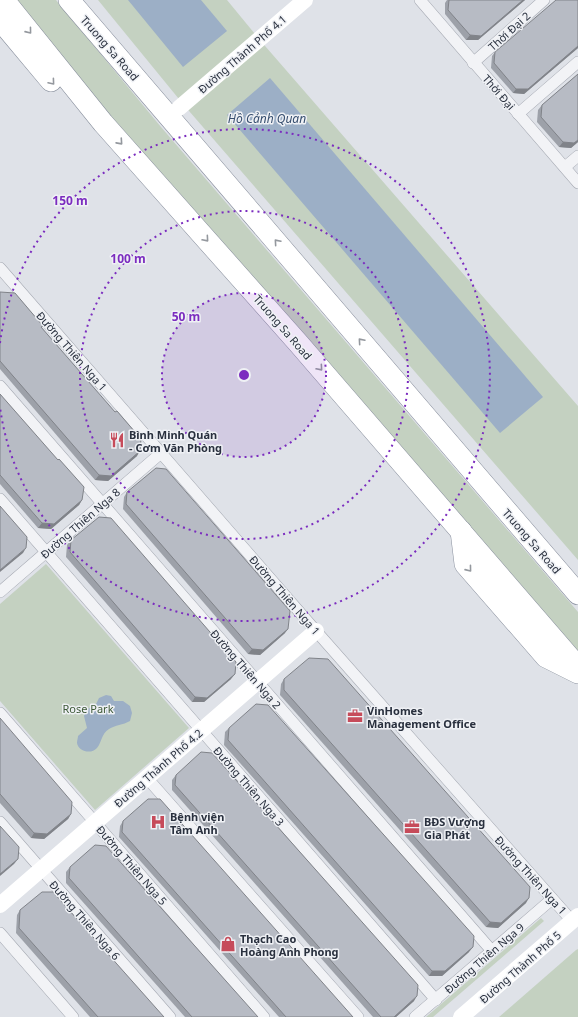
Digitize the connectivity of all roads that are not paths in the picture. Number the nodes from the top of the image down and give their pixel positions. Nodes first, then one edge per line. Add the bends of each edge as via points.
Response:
1 (4, 0) edge
2 (69, 0) edge
3 (86, 0) edge
4 (305, 0) edge
5 (544, 0) edge
6 (427, 2) edge
7 (0, 20) edge
8 (578, 62) edge
9 (473, 63) junction
10 (178, 108) junction
11 (518, 114) junction
12 (104, 123) junction
13 (578, 156) edge
14 (565, 167) junction
15 (578, 183) edge
16 (260, 224) junction
17 (0, 268) edge
18 (377, 360) junction
19 (0, 386) edge
20 (161, 453) junction
21 (0, 499) edge
22 (102, 504) junction
23 (461, 532) junction
24 (46, 552) junction
25 (578, 573) edge
26 (0, 592) edge
27 (578, 594) edge
28 (316, 631) junction
29 (578, 667) edge
30 (578, 673) edge
31 (258, 682) junction
32 (0, 713) edge
33 (201, 730) junction
34 (147, 778) junction
35 (0, 822) edge
36 (95, 822) junction
37 (41, 870) junction
38 (552, 900) junction
39 (0, 905) edge
40 (575, 919) edge
41 (0, 933) edge
42 (492, 951) junction
43 (436, 1000) junction
44 (73, 1017) edge
45 (170, 1017) edge
46 (264, 1017) edge
47 (358, 1017) edge
48 (415, 1017) edge
49 (461, 1017) edge

1 -> 12 highway, Truong Sa Road
2 - 16 highway, Truong Sa Road
3 - 10 highway, Truong Sa Road
4 - 10 street, Đường Thành Phố 4.1
5 - 9 street, Thời Đại 2
6 - 9 street, Thời Đại
7 -> 12 highway, Truong Sa Road via 68,101
8 - 11 street
9 - 11 street, Thời Đại
10 - 16 highway, Truong Sa Road via 242,184
11 - 14 street, Thời Đại
12 -> 23 highway, Truong Sa Road
13 - 14 street
14 - 15 street, Thời Đại
18 -> 16 highway, Truong Sa Road
17 - 20 street, Đường Thiên Nga 1
18 - 25 highway, Truong Sa Road via 409,380
18 - 27 highway, Truong Sa Road
19 - 22 street, Đường Thiên Nga 2
20 - 22 street, Đường Thiên Nga 8
20 - 28 street, Đường Thiên Nga 1
21 - 24 street, Đường Thiên Nga 3
22 - 24 street, Đường Thiên Nga 8
22 - 31 street, Đường Thiên Nga 2
23 - 29 highway, Truong Sa Road
23 -> 30 highway via 465,564 546,657
24 - 26 street, Đường Thiên Nga 8
24 - 33 street, Đường Thiên Nga 3
28 - 31 street, Đường Thành Phố 4.2
28 - 38 street, Đường Thiên Nga 1
31 - 33 street, Đường Thành Phố 4.2
31 - 42 street, Đường Thiên Nga 2
32 - 36 street, Đường Thiên Nga 5
33 - 34 street, Đường Thành Phố 4.2
33 - 43 street, Đường Thiên Nga 3
34 - 36 street, Đường Thành Phố 4.2
34 - 47 street
35 - 37 street, Đường Thiên Nga 6
36 - 37 street, Đường Thành Phố 4.2
36 - 46 street, Đường Thiên Nga 5
37 - 39 street, Đường Thành Phố 4.2
37 - 45 street, Đường Thiên Nga 6
38 - 40 street, Đường Thiên Nga 1
38 - 42 street, Đường Thiên Nga 9
40 - 49 street, Đường Thành Phố 5
41 - 44 street
42 - 43 street, Đường Thiên Nga 9
43 - 48 street, Đường Thiên Nga 9

